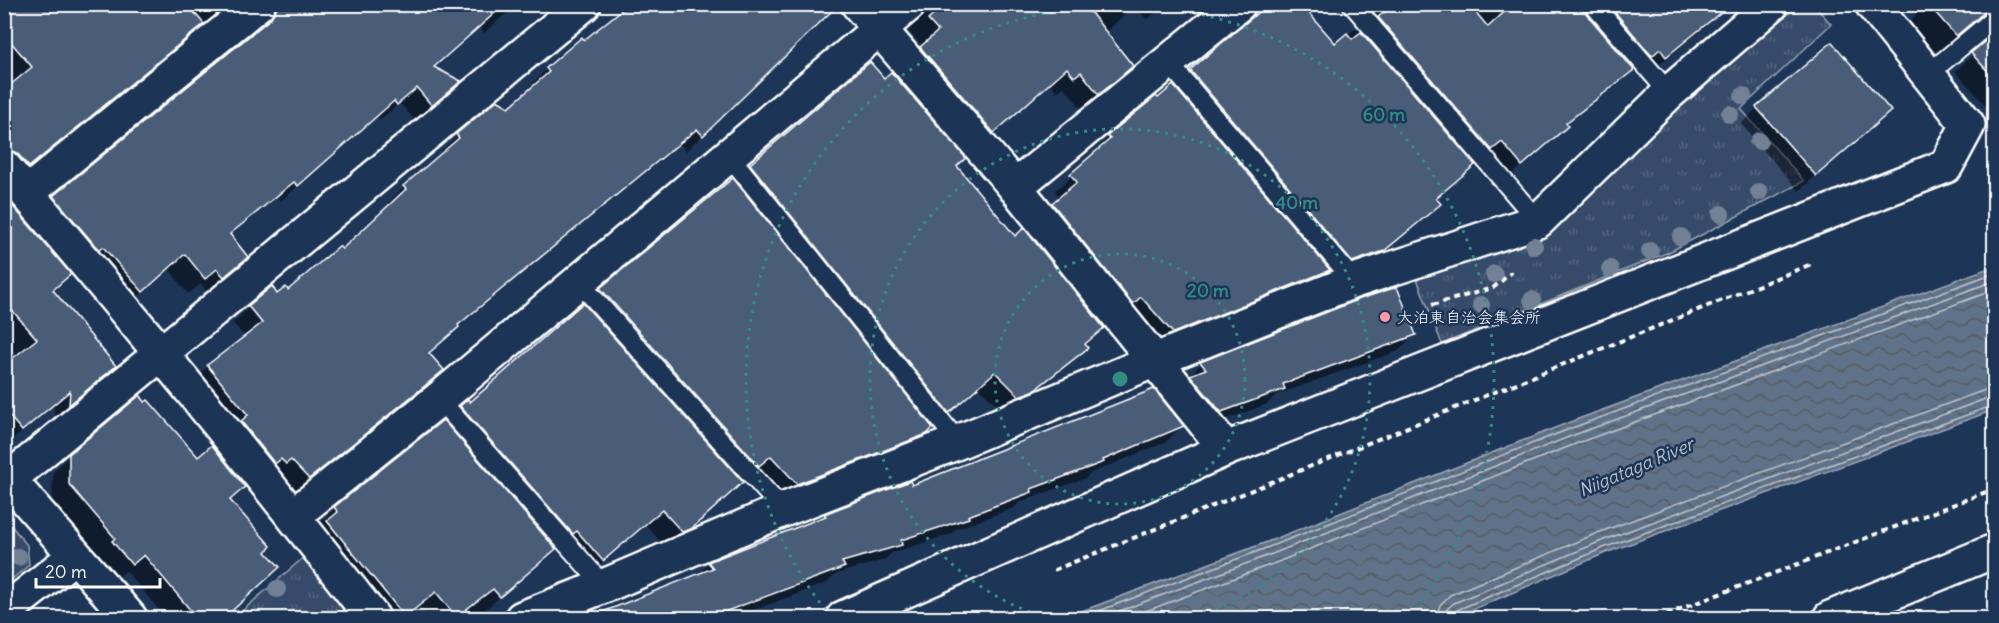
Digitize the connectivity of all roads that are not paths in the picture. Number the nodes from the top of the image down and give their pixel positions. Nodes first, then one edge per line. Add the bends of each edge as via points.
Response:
1 (258, 4) edge
2 (584, 4) edge
3 (858, 4) edge
4 (909, 4) edge
5 (1239, 4) edge
6 (1352, 4) edge
7 (1593, 4) edge
8 (1772, 4) edge
9 (1872, 4) edge
10 (1995, 19) edge
11 (879, 29) junction
12 (1168, 62) junction
13 (1928, 74) junction
14 (1669, 93) junction
15 (1981, 120) edge
16 (728, 154) junction
17 (4, 167) edge
18 (1015, 186) junction
19 (27, 193) junction
20 (1538, 221) junction
21 (1354, 281) junction
22 (579, 282) junction
23 (162, 352) junction
24 (1153, 361) junction
25 (439, 399) junction
26 (958, 442) junction
27 (1226, 449) junction
28 (7, 476) edge
29 (783, 510) junction
30 (294, 515) junction
31 (1995, 551) edge
32 (75, 556) junction
33 (604, 586) junction
34 (4, 612) edge
35 (130, 618) edge
36 (373, 618) edge
37 (522, 618) edge
38 (843, 618) edge
39 (1830, 618) edge

1 - 19 street
2 - 23 street
3 - 11 street
4 - 11 street
5 - 12 street
6 - 20 lane
7 - 14 lane
8 - 14 street
9 - 13 street
10 - 13 lane
11 - 16 street
11 - 18 street
12 - 18 street
12 - 21 lane
13 - 15 street
14 - 20 street
15 - 27 street via 1946,166
16 - 22 street
16 - 26 lane
17 - 19 street
18 - 24 street
19 - 23 street
20 - 21 street
21 - 24 street
22 - 25 street
22 - 29 lane
23 - 28 street
23 - 30 street
24 - 26 street
24 - 27 street
25 - 30 street
25 - 33 lane
26 - 29 street
27 - 38 street
28 - 32 street
29 - 33 street
30 - 36 street
31 - 39 street
32 - 34 street
32 - 35 street
33 - 37 street

